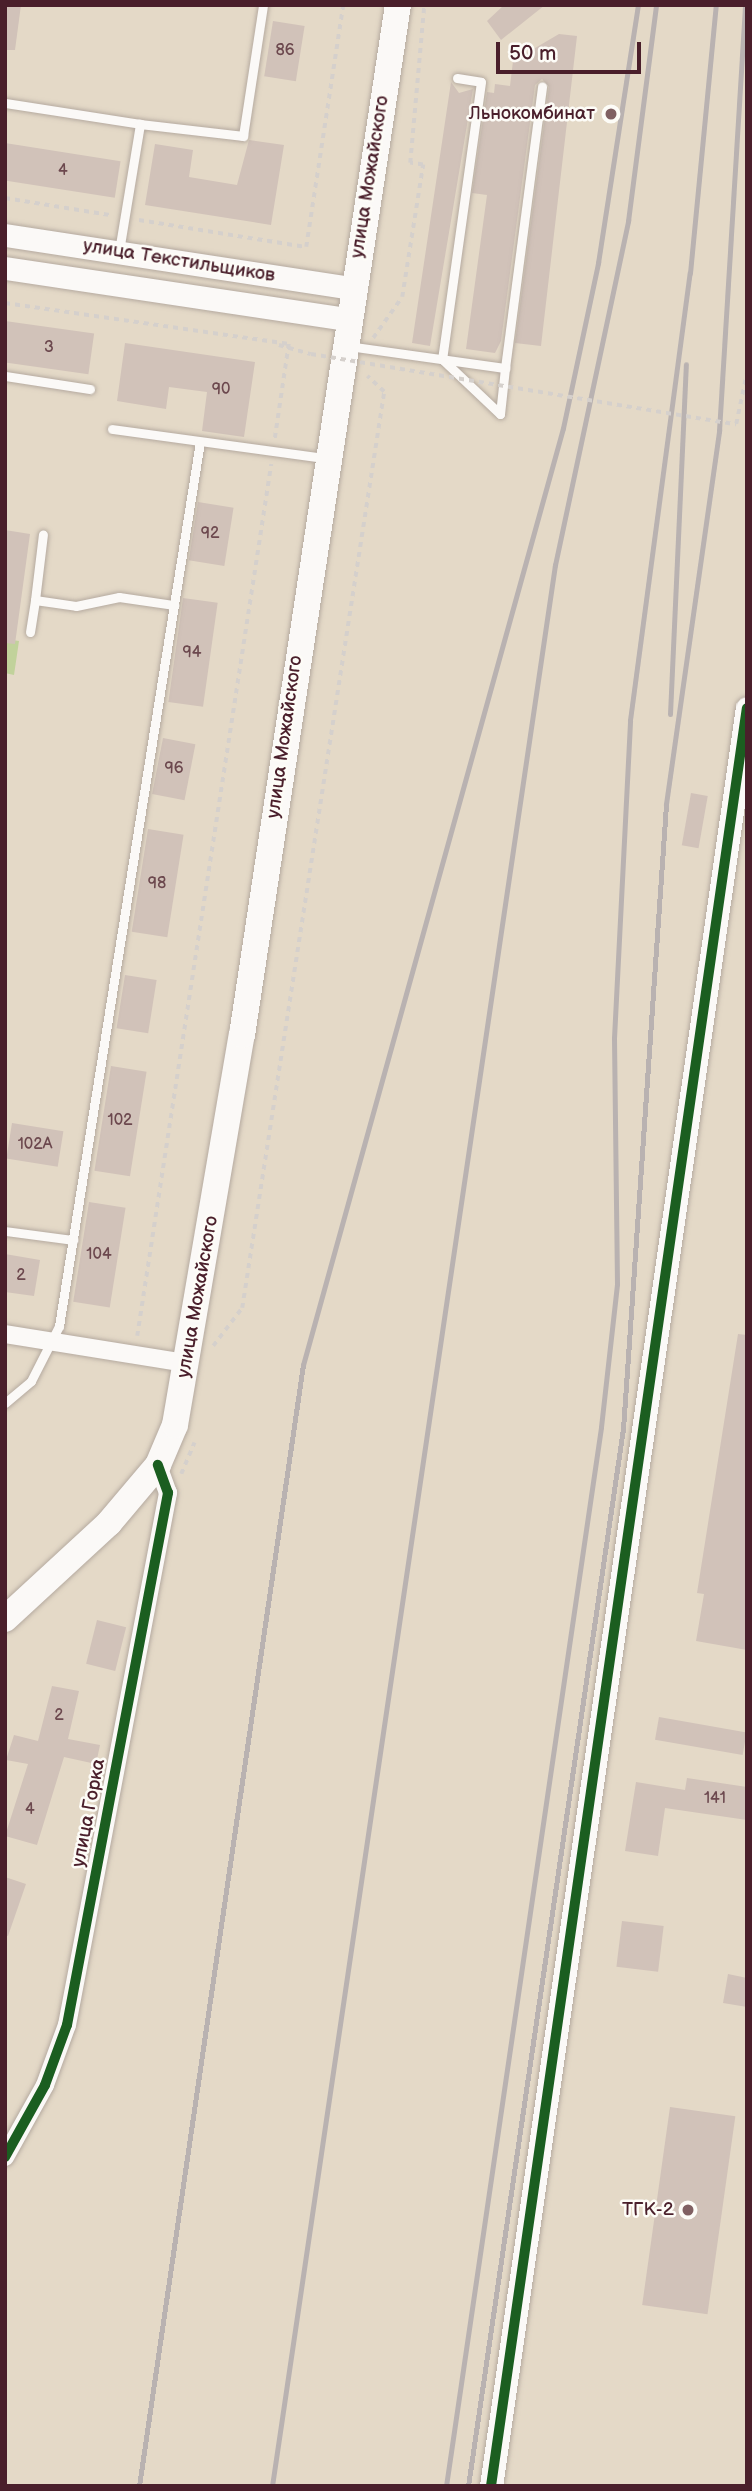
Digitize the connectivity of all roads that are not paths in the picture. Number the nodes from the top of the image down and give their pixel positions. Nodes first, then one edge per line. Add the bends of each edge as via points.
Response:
1 (262, 5) edge
2 (398, 5) edge
3 (457, 78) dead end
4 (542, 86) dead end
5 (5, 103) edge
6 (140, 124) junction
7 (5, 235) edge
8 (119, 253) junction
9 (5, 268) edge
10 (353, 288) junction
11 (347, 319) junction
12 (343, 345) junction
13 (442, 359) junction
14 (505, 368) junction
15 (5, 376) edge
16 (90, 389) dead end
17 (112, 429) dead end
18 (200, 442) junction
19 (325, 458) junction
20 (43, 534) dead end
21 (35, 600) junction
22 (174, 605) junction
23 (30, 632) dead end
24 (747, 708) edge
25 (5, 1231) edge
26 (73, 1240) junction
27 (5, 1334) edge
28 (54, 1342) junction
29 (198, 1361) junction
30 (5, 1403) edge
31 (159, 1465) junction
32 (5, 1619) edge
33 (5, 2157) edge
34 (491, 2486) edge

1 - 6 lane via 243,136
2 - 10 main road, улица Можайского
3 - 13 lane via 481,82
4 - 14 lane
5 - 6 lane
6 - 8 lane
7 - 8 street, улица Текстильщиков
8 - 10 street, улица Текстильщиков
9 - 11 street, улица Текстильщиков
10 - 11 main road, улица Можайского
11 - 12 main road, улица Можайского
12 - 13 lane
12 - 19 main road, улица Можайского
13 - 14 lane
13 - 14 lane via 500,414
15 - 16 lane
17 - 18 lane
18 - 19 lane
18 - 22 lane
19 - 29 main road, улица Можайского
20 - 21 lane
21 - 22 lane via 76,607 119,597
21 - 23 lane
22 - 26 lane
24 - 34 street
25 - 26 lane
26 - 28 lane
27 - 28 street
28 - 29 street
28 - 30 lane via 31,1381
29 - 31 main road, улица Можайского
31 - 32 main road via 109,1523
31 - 33 street, улица Горка via 168,1493 67,2025 45,2084

